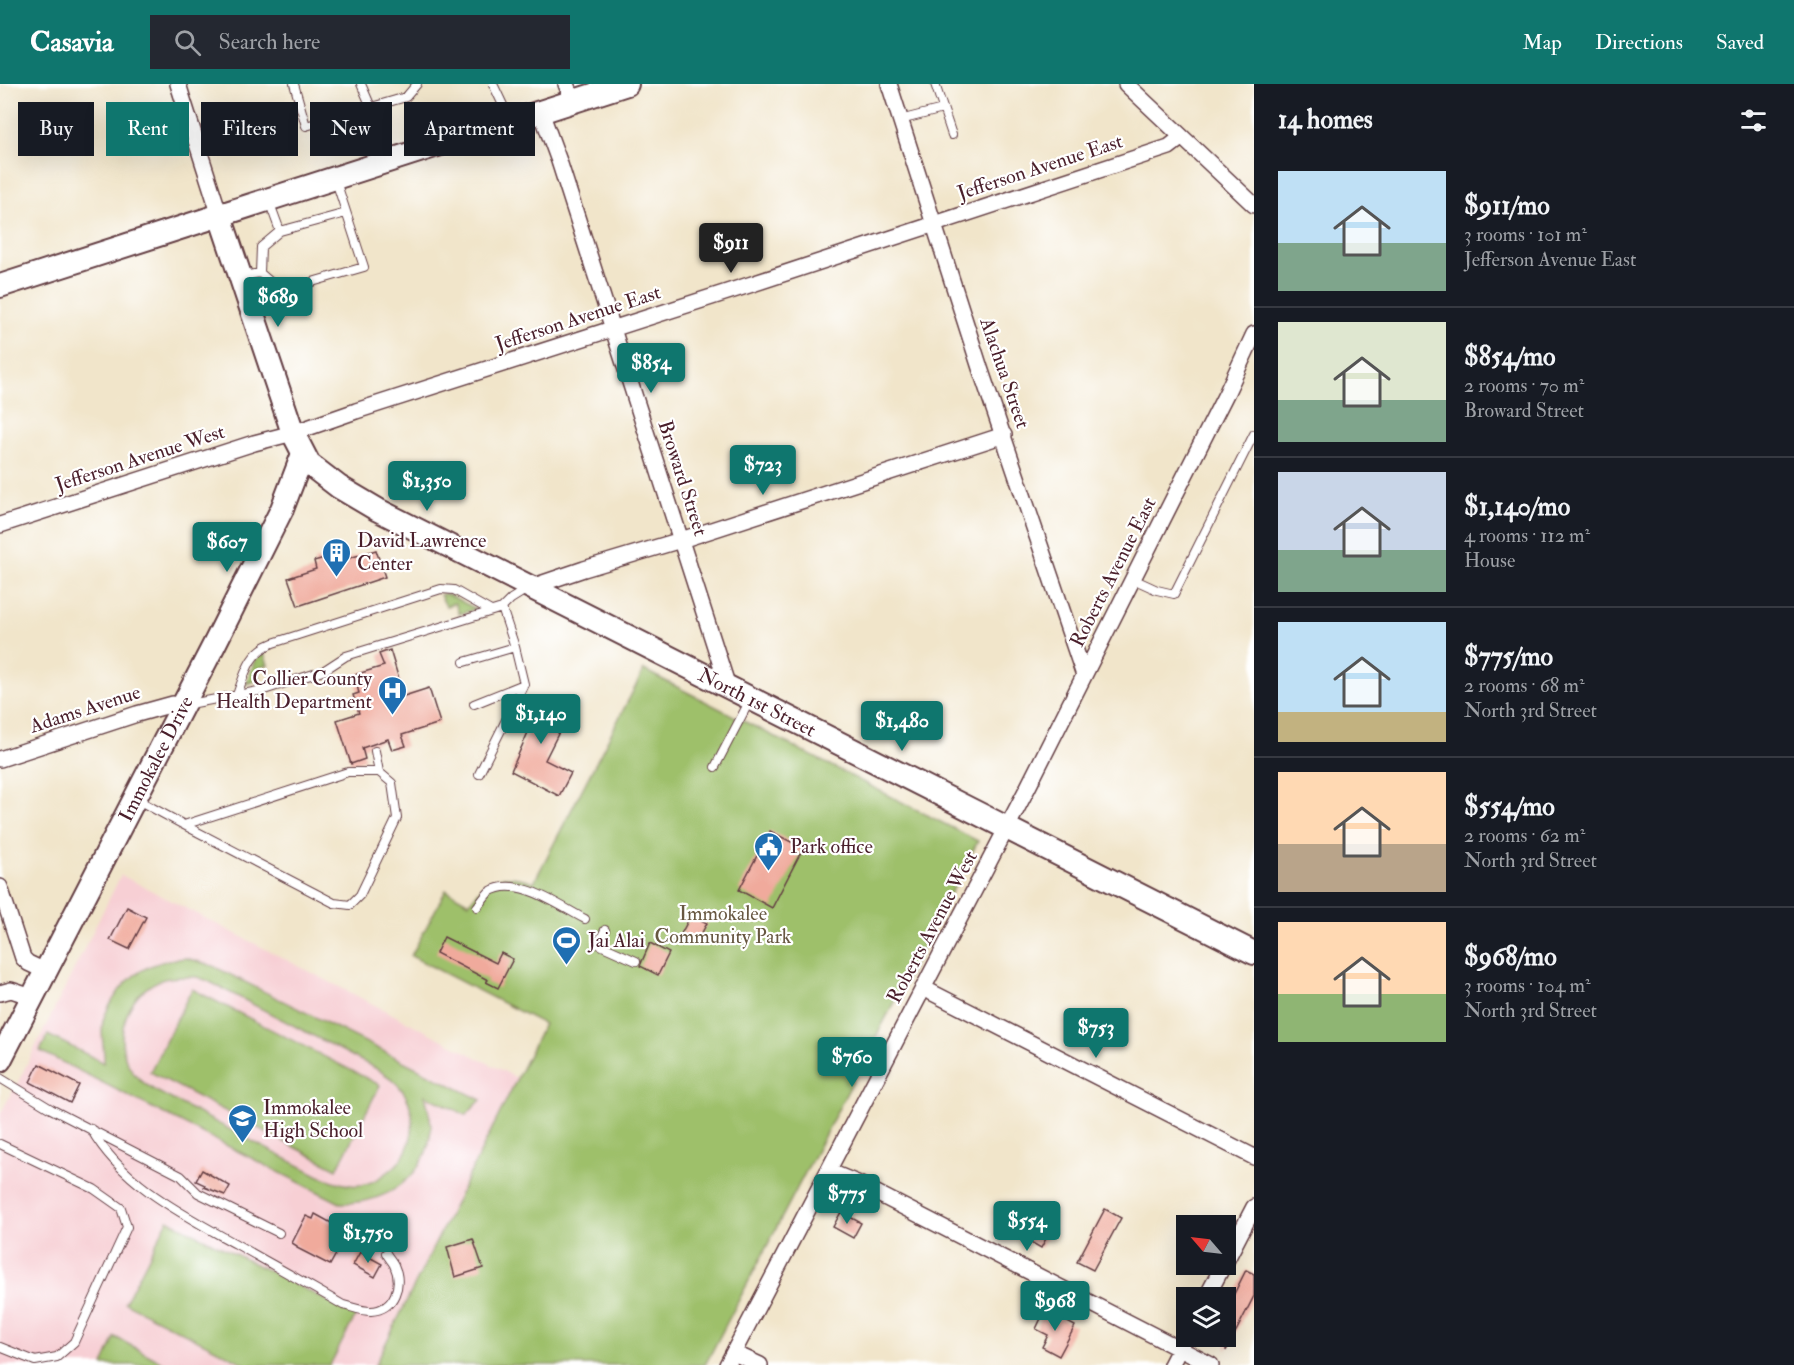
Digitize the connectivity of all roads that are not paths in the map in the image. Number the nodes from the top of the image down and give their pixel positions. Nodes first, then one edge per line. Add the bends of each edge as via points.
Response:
1 (178, 84) edge
2 (294, 84) edge
3 (361, 84) edge
4 (417, 84) edge
5 (493, 84) edge
6 (627, 84) edge
7 (889, 84) edge
8 (935, 84) edge
9 (1126, 84) edge
10 (570, 93) edge
11 (369, 102) edge
12 (388, 102) edge
13 (502, 102) edge
14 (943, 109) junction
15 (541, 112) junction
16 (535, 114) edge
17 (900, 120) junction
18 (310, 125) edge
19 (952, 135) dead end
20 (1182, 137) junction
21 (404, 156) edge
22 (335, 178) junction
23 (269, 200) junction
24 (1254, 205) edge
25 (346, 213) junction
26 (220, 216) junction
27 (934, 225) junction
28 (280, 231) junction
29 (250, 275) junction
30 (0, 286) edge
31 (613, 329) junction
32 (1254, 334) edge
33 (293, 434) junction
34 (1254, 434) edge
35 (1004, 435) junction
36 (303, 454) junction
37 (0, 525) edge
38 (681, 540) junction
39 (1132, 579) junction
40 (531, 587) junction
41 (502, 608) junction
42 (491, 611) junction
43 (515, 646) junction
44 (464, 662) dead end
45 (1084, 675) junction
46 (524, 684) junction
47 (728, 687) junction
48 (237, 695) junction
49 (751, 699) junction
50 (474, 704) dead end
51 (183, 706) junction
52 (375, 751) dead end
53 (0, 759) edge
54 (716, 767) dead end
55 (379, 772) junction
56 (479, 774) dead end
57 (135, 799) junction
58 (184, 825) junction
59 (1007, 827) junction
60 (0, 887) edge
61 (477, 907) dead end
62 (585, 919) dead end
63 (605, 930) dead end
64 (1254, 953) edge
65 (636, 961) dead end
66 (45, 971) junction
67 (923, 988) junction
68 (0, 993) edge
69 (32, 997) junction
70 (0, 1060) edge
71 (0, 1078) edge
72 (91, 1129) junction
73 (0, 1144) edge
74 (1254, 1157) edge
75 (828, 1171) junction
76 (1254, 1207) edge
77 (279, 1233) dead end
78 (1236, 1242) edge
79 (386, 1253) dead end
80 (1176, 1339) edge
81 (0, 1347) edge
82 (1180, 1347) edge
83 (1189, 1347) edge
84 (731, 1359) edge
85 (760, 1365) edge
86 (1171, 1365) edge
87 (1211, 1365) edge

1 - 26 street
2 - 18 lane via 306,126
3 - 11 lane
4 - 12 lane via 406,97
5 - 13 lane
6 - 10 street
7 - 17 street, Alachua Street
8 - 14 lane
9 - 20 street
10 - 15 street
14 - 17 lane
14 - 19 lane
15 - 16 street
15 - 31 street, Broward Street
17 - 27 street, Alachua Street
20 - 24 street
20 - 27 street, Jefferson Avenue East via 1169,147
21 - 22 street
22 - 23 street
22 - 25 lane
23 - 26 street
23 - 28 lane
25 - 28 lane
25 - 29 lane via 364,267 281,291
26 - 29 street, North 1st Street
26 - 30 street
27 - 31 street, Jefferson Avenue East
27 - 35 street, Alachua Street
28 - 29 lane via 261,247
29 - 33 street, North 1st Street
31 - 33 street, Jefferson Avenue East
31 - 38 street, Broward Street
32 - 39 street, Roberts Avenue East
33 - 36 street, North 1st Street
33 - 37 street, Jefferson Avenue West
34 - 39 lane via 1174,594
35 - 38 street
35 - 45 street, Alachua Street
36 - 40 street, North 1st Street via 309,464 339,488
36 - 51 street, Immokalee Drive via 282,509
38 - 40 street
38 - 47 street, Broward Street
39 - 45 street, Roberts Avenue East
40 - 41 lane
40 - 47 street, North 1st Street
41 - 42 lane
41 - 43 lane
42 - 48 lane via 346,656 323,671
42 - 48 lane via 454,590 441,589 273,643 261,647 248,662
43 - 44 lane
43 - 46 lane
45 - 59 street, Roberts Avenue East
46 - 50 lane
46 - 56 lane
47 - 49 street, North 1st Street
48 - 51 lane
49 - 54 lane
49 - 59 street, North 1st Street
51 - 53 street, Adams Avenue via 174,704 137,714
51 - 57 street, Immokalee Drive
52 - 55 lane
55 - 58 lane via 348,772
55 - 58 lane via 392,783 397,818 360,896 350,905 334,903
57 - 58 lane
57 - 66 street, Immokalee Drive
59 - 64 street, North 1st Street
59 - 67 street, Roberts Avenue West
60 - 66 street via 23,958
61 - 62 lane via 488,893 505,886 519,887
63 - 65 lane via 598,944
66 - 69 street, Immokalee Drive
67 - 74 street
67 - 75 street, Roberts Avenue West
68 - 69 street via 11,990
69 - 70 street, Immokalee Drive
71 - 72 lane
72 - 77 lane via 181,1176 198,1193
72 - 79 lane via 115,1163 169,1206 343,1305 373,1311 391,1303 398,1280
73 - 81 lane via 94,1189 121,1208 127,1227 74,1342 57,1357 35,1361
75 - 80 street
75 - 84 street, Roberts Avenue West
76 - 78 street
82 - 86 street
83 - 87 street
84 - 85 street

